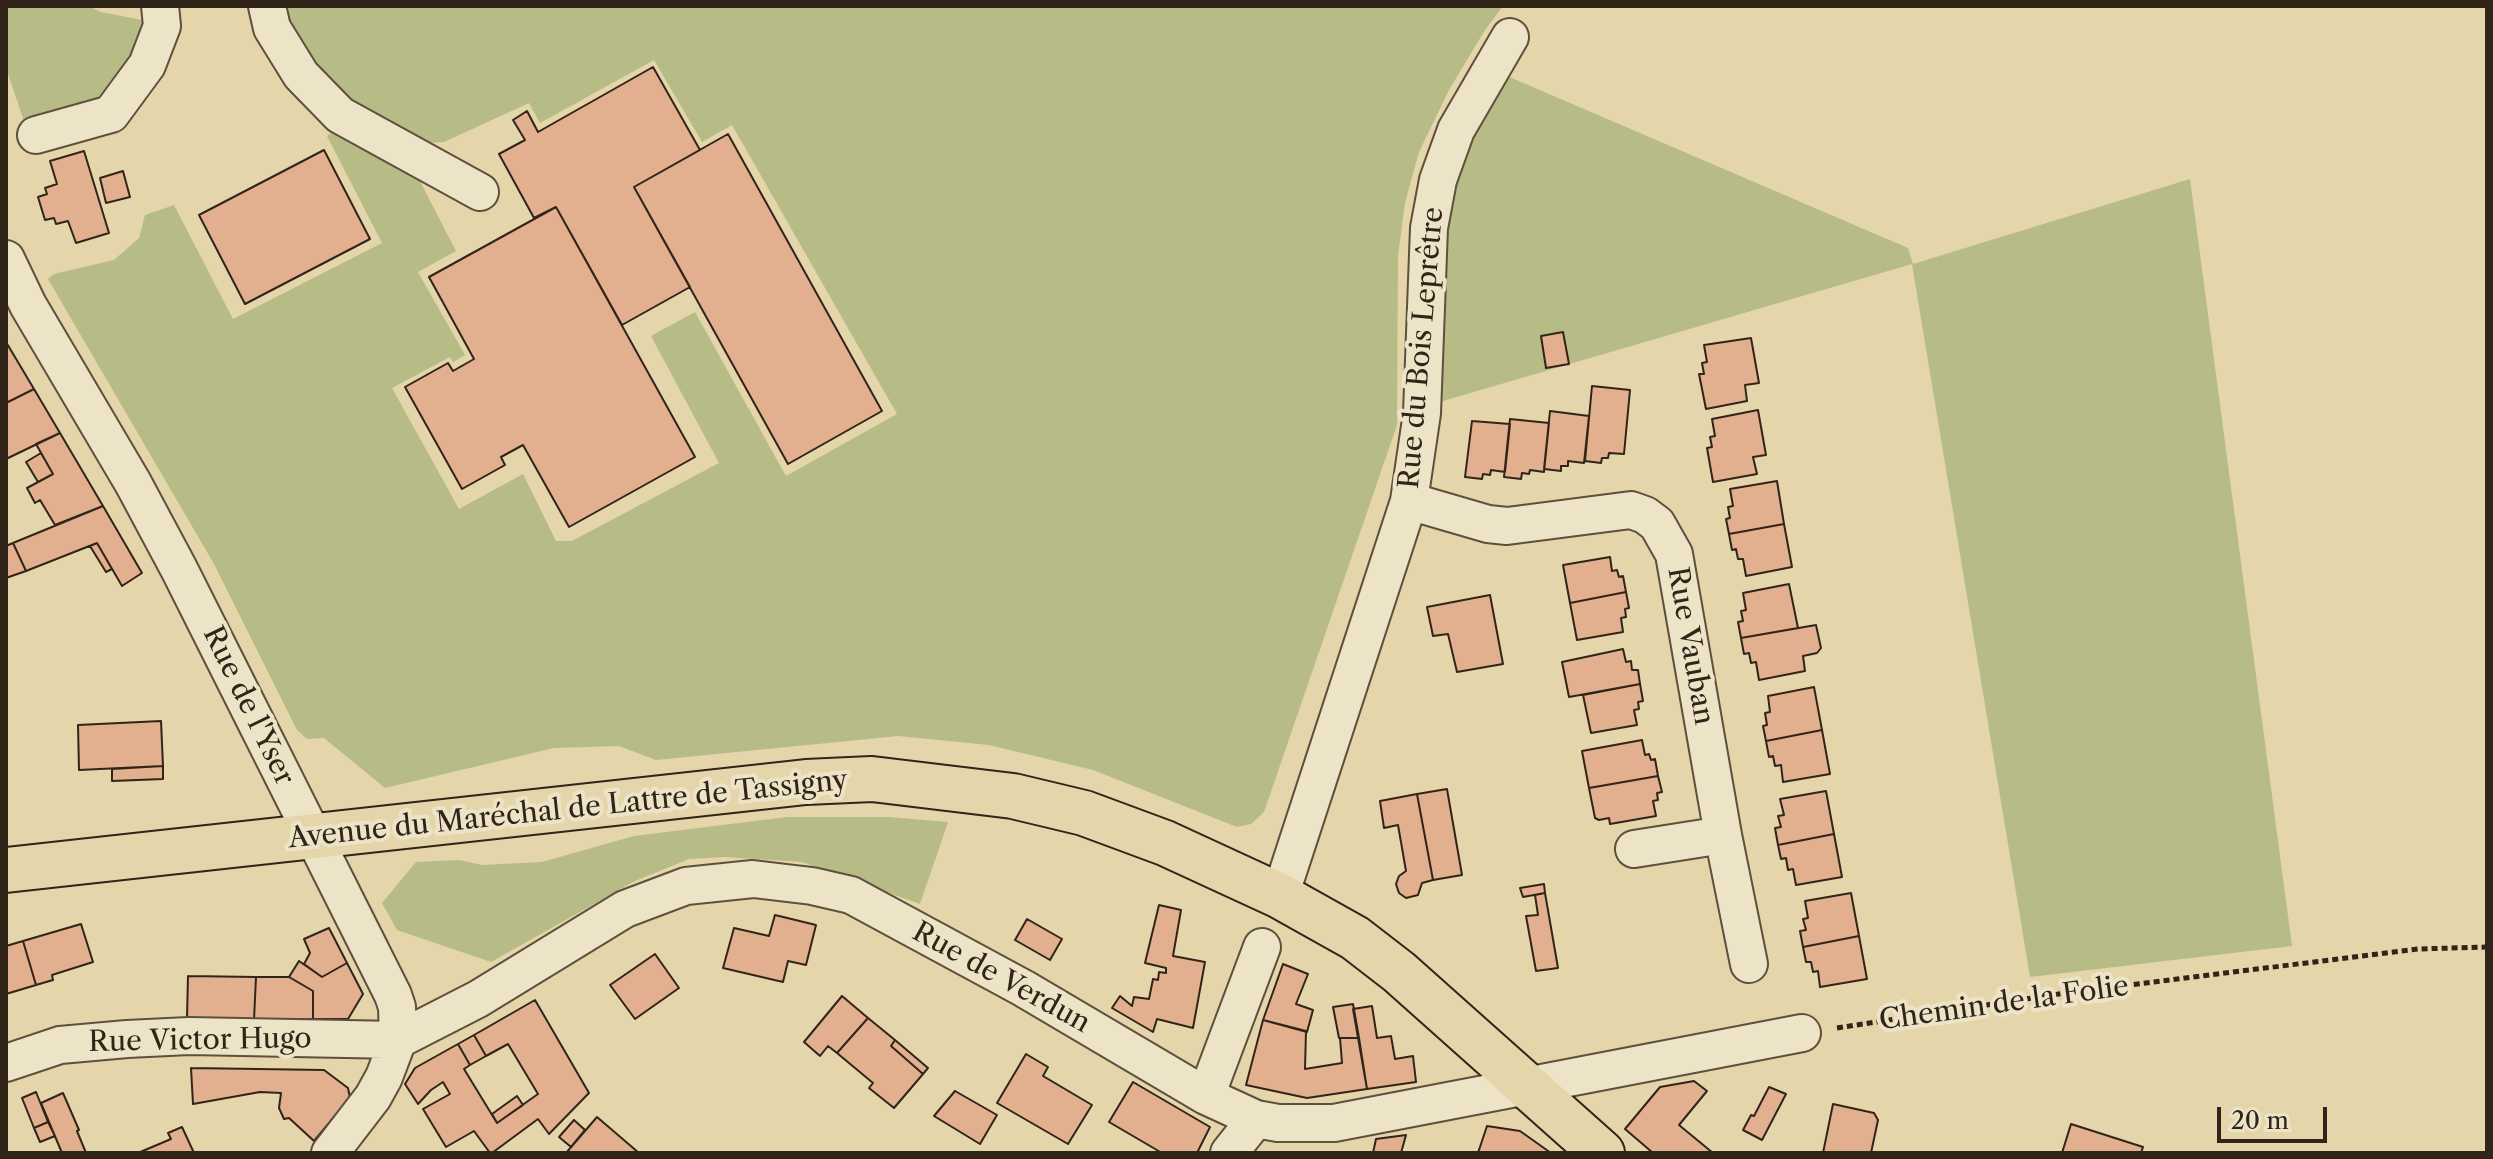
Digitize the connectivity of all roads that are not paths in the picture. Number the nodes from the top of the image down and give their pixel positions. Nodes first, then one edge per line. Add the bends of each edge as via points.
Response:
1 (160, 6) edge
2 (267, 6) edge
3 (1510, 37) dead end
4 (36, 135) dead end
5 (480, 192) dead end
6 (6, 259) edge
7 (6, 304) edge
8 (72, 380) junction
9 (1409, 501) junction
10 (1723, 835) junction
11 (313, 837) junction
12 (1634, 849) dead end
13 (6, 870) edge
14 (1280, 896) junction
15 (1262, 947) dead end
16 (1749, 964) dead end
17 (1802, 1033) road end
18 (398, 1040) junction
19 (6, 1063) edge
20 (1524, 1086) junction
21 (1206, 1096) junction
22 (1256, 1119) junction
23 (330, 1153) edge
24 (1229, 1153) edge
25 (1602, 1153) edge

1 - 4 street via 162,26 147,65 111,114
2 - 5 street via 272,28 301,75 340,115
3 - 9 street, Rue du Bois Leprêtre via 1456,130 1432,208 1422,413
6 - 8 street, Rue de l'Yser
7 - 8 street, Rue de l'Yser
8 - 11 street, Rue de l'Yser via 179,569
9 - 10 street, Rue Vauban via 1507,526 1631,510 1657,524 1674,554
9 - 14 street, Rue du Bois Leprêtre
10 - 12 street
10 - 16 street, Rue Vauban
11 - 13 main road, Avenue du Maréchal de Lattre de Tassigny
11 - 14 main road, Avenue du Maréchal de Lattre de Tassigny via 768,785 872,779 978,790 1071,809 1165,843
11 - 18 street, Rue de l'Yser via 393,995
14 - 20 main road, Avenue du Maréchal de Lattre de Tassigny via 1399,972
15 - 21 street
17 - 20 street
18 - 19 street, Rue Victor Hugo via 127,1039 60,1045
18 - 21 street, Rue de Verdun via 478,999 625,909 686,886 753,879 851,895
18 - 23 street via 373,1097
20 - 22 street, Rue de Verdun via 1334,1123
20 - 25 main road
21 - 22 street, Rue de Verdun
22 - 24 street

